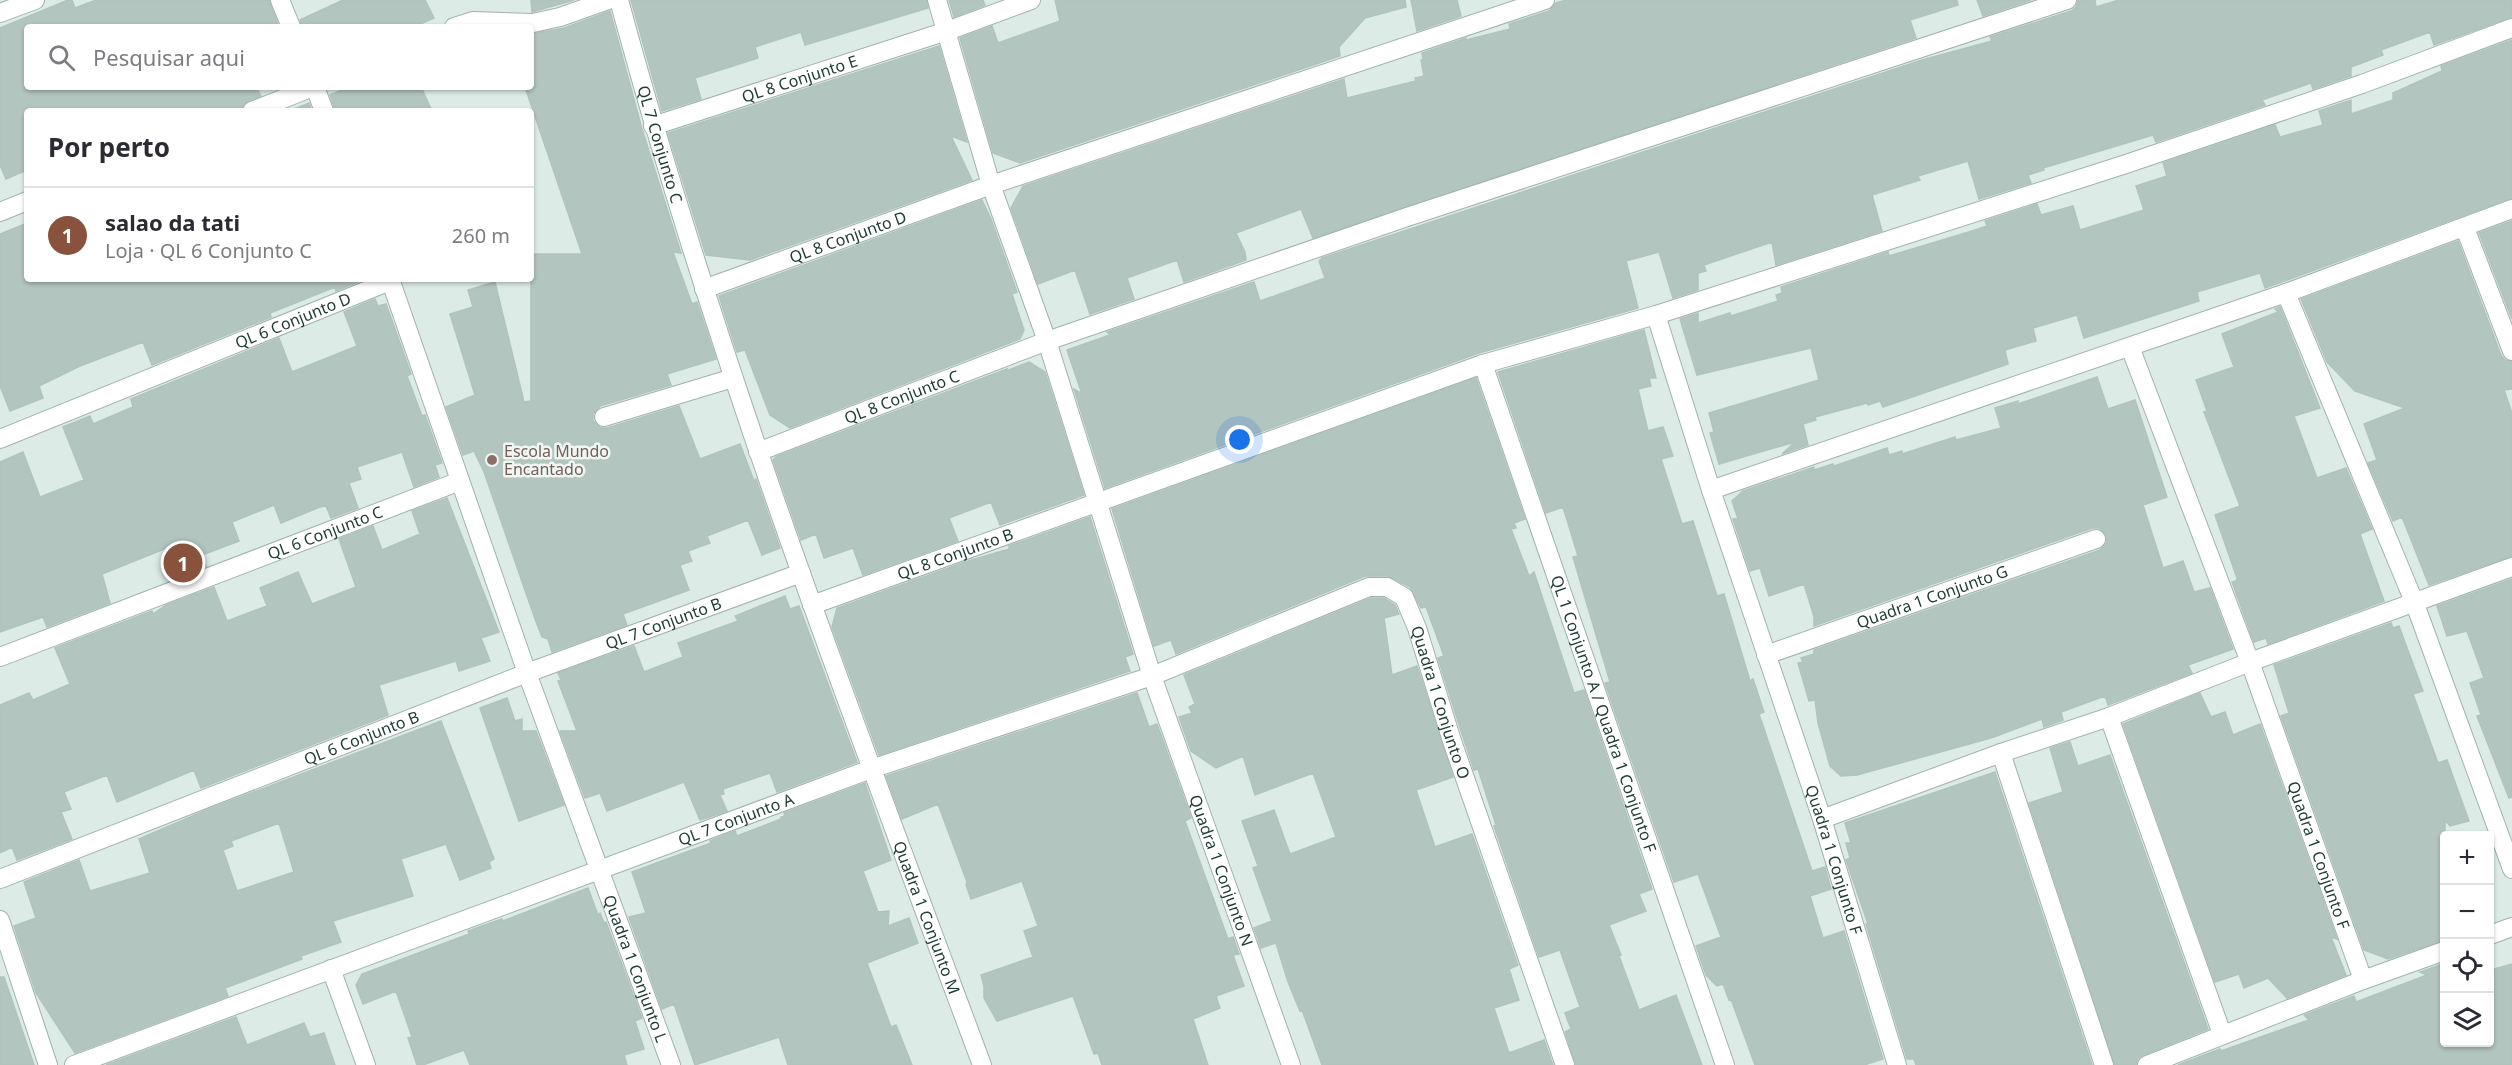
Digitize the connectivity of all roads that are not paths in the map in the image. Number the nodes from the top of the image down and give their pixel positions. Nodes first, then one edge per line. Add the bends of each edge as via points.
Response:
1 (36, 0) edge
2 (280, 0) edge
3 (608, 0) edge
4 (619, 0) edge
5 (937, 0) edge
6 (1031, 0) edge
7 (1545, 0) edge
8 (2067, 0) edge
9 (0, 13) edge
10 (290, 24) edge
11 (464, 24) edge
12 (2512, 28) edge
13 (947, 31) junction
14 (306, 90) edge
15 (315, 90) edge
16 (260, 108) edge
17 (323, 108) edge
18 (653, 126) junction
19 (991, 185) junction
20 (24, 202) edge
21 (2512, 209) edge
22 (0, 212) edge
23 (2465, 228) junction
24 (385, 282) edge
25 (391, 282) edge
26 (704, 289) junction
27 (2286, 293) junction
28 (1656, 315) junction
29 (1047, 341) junction
30 (2130, 347) junction
31 (2512, 351) edge
32 (1483, 364) junction
33 (733, 378) junction
34 (604, 417) dead end
35 (0, 439) edge
36 (758, 452) junction
37 (460, 481) junction
38 (1711, 490) junction
39 (1097, 503) junction
40 (2096, 539) dead end
41 (2512, 567) edge
42 (801, 573) junction
43 (2415, 604) junction
44 (813, 605) junction
45 (1766, 656) junction
46 (0, 657) edge
47 (2250, 662) junction
48 (527, 674) junction
49 (1152, 676) junction
50 (2109, 717) junction
51 (2001, 753) junction
52 (872, 769) junction
53 (1822, 819) junction
54 (2512, 869) edge
55 (601, 870) junction
56 (0, 879) edge
57 (0, 920) edge
58 (2512, 927) edge
59 (2494, 934) edge
60 (2440, 953) edge
61 (331, 969) junction
62 (2363, 980) junction
63 (2222, 1034) junction
64 (48, 1065) edge
65 (74, 1065) edge
66 (366, 1065) edge
67 (671, 1065) edge
68 (982, 1065) edge
69 (1291, 1065) edge
70 (1565, 1065) edge
71 (1725, 1065) edge
72 (1897, 1065) edge
73 (2104, 1065) edge
74 (2146, 1065) edge

1 - 9 street
2 - 10 street
3 - 11 street via 533,23
4 - 18 street, QL 7 Conjunto C
5 - 13 street, Quadra 1 Conjunto N
6 - 13 street, QL 8 Conjunto E
7 - 19 street, QL 8 Conjunto D
8 - 29 street, QL 8 Conjunto C via 1418,213
12 - 28 street, QL 8 Conjunto B via 2127,164
13 - 18 street, QL 8 Conjunto E
13 - 19 street, Quadra 1 Conjunto N
14 - 16 street
15 - 17 street
18 - 26 street, QL 7 Conjunto C
19 - 26 street, QL 8 Conjunto D
19 - 29 street, Quadra 1 Conjunto N
20 - 22 street
21 - 23 street
23 - 27 street
23 - 31 street
24 - 35 street, QL 6 Conjunto D
25 - 37 street, QL 6 Conjunto D
26 - 33 street, QL 7 Conjunto C
27 - 30 street
27 - 43 street
28 - 32 street, QL 8 Conjunto B
28 - 38 street, Quadra 1 Conjunto F
29 - 36 street, QL 8 Conjunto C
29 - 39 street, Quadra 1 Conjunto N
30 - 38 street
30 - 47 street
32 - 39 street, QL 8 Conjunto B
32 - 71 street, QL 1 Conjunto A / Quadra 1 Conjunto F
33 - 34 street
33 - 36 street, QL 7 Conjunto C
36 - 42 street
37 - 46 street, QL 6 Conjunto C
37 - 48 street
38 - 45 street, Quadra 1 Conjunto F
39 - 44 street, QL 8 Conjunto B
39 - 49 street, Quadra 1 Conjunto N
40 - 45 street, Quadra 1 Conjunto G
41 - 43 street
42 - 44 street, Quadra 1 Conjunto M
42 - 48 street, QL 7 Conjunto B
43 - 47 street
43 - 54 street
44 - 52 street, Quadra 1 Conjunto M
45 - 53 street, Quadra 1 Conjunto F
47 - 50 street
47 - 62 street, Quadra 1 Conjunto F
48 - 55 street
48 - 56 street, QL 6 Conjunto B
49 - 52 street, Quadra 1 Conjunto O
49 - 69 street, Quadra 1 Conjunto N
49 - 70 street, Quadra 1 Conjunto O via 1369,587 1387,587 1404,597
50 - 51 street
50 - 63 street
51 - 53 street
51 - 73 street
52 - 55 street, QL 7 Conjunto A
52 - 68 street, Quadra 1 Conjunto M
53 - 72 street, Quadra 1 Conjunto F
55 - 61 street, QL 7 Conjunto A
55 - 67 street, Quadra 1 Conjunto L
57 - 64 street
58 - 59 street
60 - 62 street
61 - 65 street, QL 7 Conjunto A
61 - 66 street
62 - 63 street
63 - 74 street

